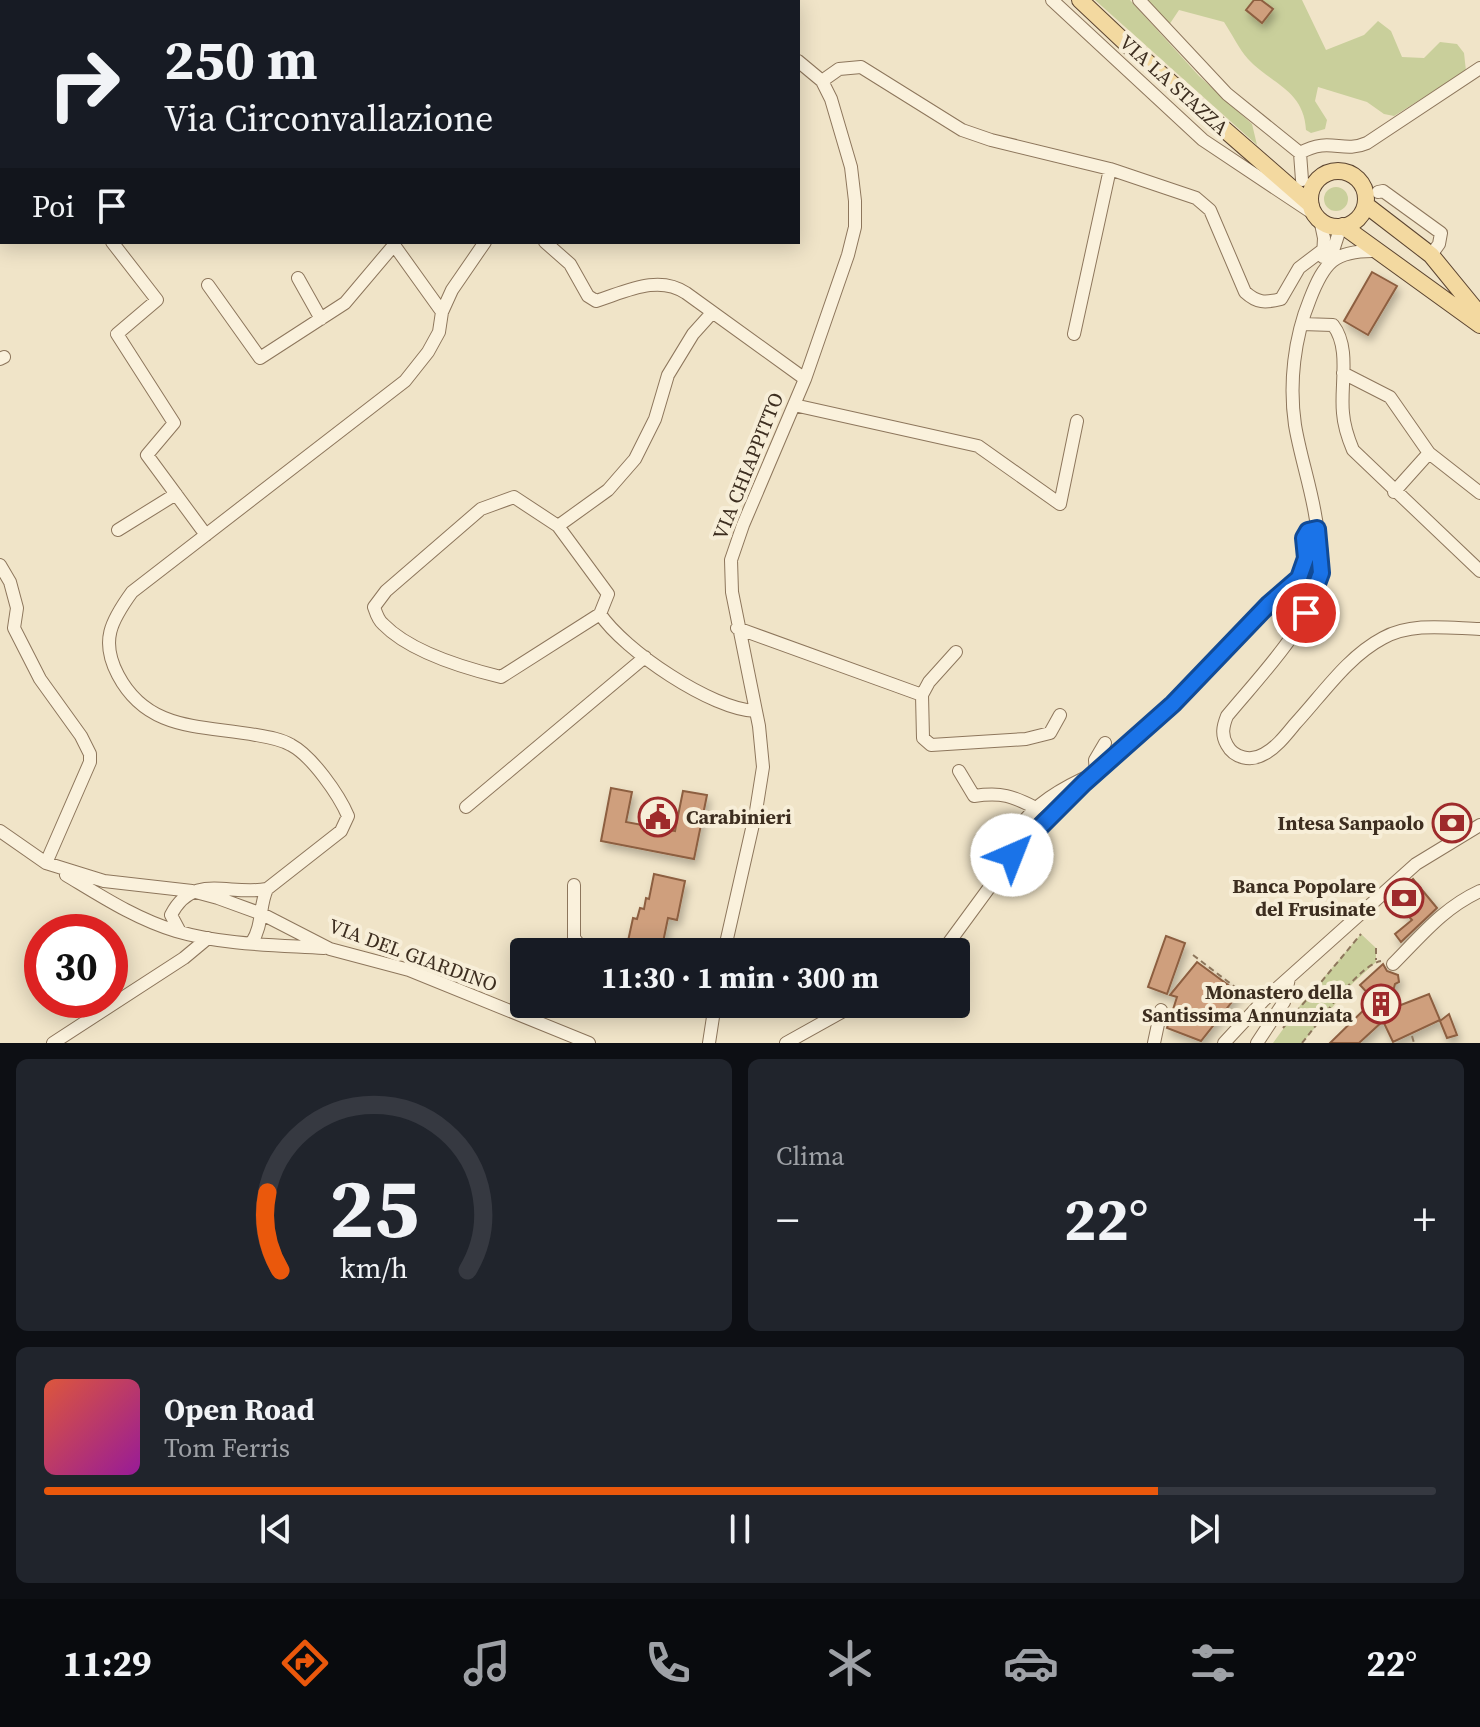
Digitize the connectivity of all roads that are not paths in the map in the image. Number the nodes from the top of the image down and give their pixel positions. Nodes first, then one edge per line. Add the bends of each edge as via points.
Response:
1 (1052, 0) edge
2 (1080, 0) edge
3 (1139, 0) edge
4 (800, 63) edge
5 (1480, 68) edge
6 (822, 81) junction
7 (1300, 153) junction
8 (1110, 169) junction
9 (1272, 170) junction
10 (1321, 177) junction
11 (1302, 180) junction
12 (1378, 192) dead end
13 (1366, 205) junction
14 (1316, 213) junction
15 (1342, 226) junction
16 (114, 244) edge
17 (393, 244) edge
18 (484, 244) edge
19 (547, 244) edge
20 (1324, 249) junction
21 (1376, 251) junction
22 (1431, 255) junction
23 (1325, 267) junction
24 (1412, 277) junction
25 (298, 278) dead end
26 (208, 285) dead end
27 (1460, 303) junction
28 (442, 312) junction
29 (711, 314) junction
30 (1480, 315) edge
31 (321, 319) junction
32 (1302, 324) junction
33 (1480, 325) edge
34 (1074, 334) dead end
35 (1343, 373) junction
36 (805, 379) junction
37 (794, 405) junction
38 (1077, 421) dead end
39 (1429, 453) junction
40 (1394, 492) junction
41 (1480, 493) edge
42 (176, 494) junction
43 (558, 526) junction
44 (1317, 529) junction
45 (118, 530) dead end
46 (206, 535) junction
47 (0, 565) edge
48 (1480, 571) edge
49 (600, 614) junction
50 (14, 628) junction
51 (737, 628) junction
52 (1480, 629) edge
53 (0, 633) edge
54 (956, 652) dead end
55 (645, 657) junction
56 (922, 695) junction
57 (756, 711) junction
58 (1060, 715) dead end
59 (1105, 743) dead end
60 (959, 771) dead end
61 (1096, 773) junction
62 (466, 807) dead end
63 (1036, 808) junction
64 (1480, 825) edge
65 (0, 831) edge
66 (1012, 855) junction
67 (46, 863) junction
68 (574, 885) dead end
69 (267, 889) junction
70 (192, 891) junction
71 (1480, 891) edge
72 (262, 914) junction
73 (180, 932) junction
74 (208, 938) junction
75 (574, 938) edge
76 (727, 938) edge
77 (952, 938) edge
78 (252, 942) junction
79 (330, 949) junction
80 (1396, 962) road end
81 (1289, 978) junction
82 (1266, 998) junction
83 (1161, 1010) dead end
84 (1278, 1010) junction
85 (713, 1018) edge
86 (831, 1018) edge
87 (53, 1043) edge
88 (589, 1043) edge
89 (709, 1043) edge
90 (786, 1043) edge
91 (1154, 1043) edge
92 (1224, 1043) edge
93 (1257, 1043) edge

1 - 14 street, VIA LA STAZZA via 1203,140
2 - 9 main road
3 - 7 street via 1227,94
4 - 6 street, VIA CHIAPPITTO
5 - 7 street via 1367,143 1324,144
6 - 8 street via 839,69 861,67 962,130
6 - 36 street, VIA CHIAPPITTO via 851,167 855,227
7 - 11 street
8 - 20 street via 1202,201 1245,292 1255,300 1281,299 1299,268
8 - 34 street
9 - 11 main road
9 - 14 main road
10 - 11 main road
10 - 13 main road via 1337,171 1353,175 1364,188
10 - 14 main road via 1311,192
12 - 22 street via 1441,233
13 - 15 main road via 1355,221
13 - 22 main road
14 - 15 main road via 1327,224
14 - 20 street via 1324,230
15 - 21 main road
15 - 23 street
16 - 42 street via 157,300 117,334 174,423 147,455
17 - 28 street
17 - 31 street via 345,303
18 - 28 street
19 - 29 street via 570,264 596,301 668,284
20 - 23 street
21 - 23 street via 1349,252
21 - 24 main road
22 - 24 main road
22 - 27 main road
23 - 32 street
24 - 27 main road
25 - 31 street
26 - 31 street via 260,358
27 - 30 main road
27 - 33 main road
28 - 46 street via 439,332 405,381
29 - 36 street
29 - 43 street via 668,375 635,459 608,490
32 - 35 street via 1333,325 1340,334
32 - 44 street via 1292,391
35 - 39 street via 1390,397
35 - 40 street via 1347,436 1353,450
36 - 37 street, VIA CHIAPPITTO
37 - 38 street via 978,446 1060,504
37 - 51 street, VIA CHIAPPITTO via 731,560
39 - 40 street
39 - 41 street
40 - 48 street
42 - 45 street
42 - 46 street
43 - 49 street via 608,594
43 - 49 street via 514,497 481,509 386,591 374,607 381,623 459,667 501,677
44 - 52 street via 1321,573 1306,613 1227,716 1224,740 1241,757 1263,756 1275,746 1355,658 1384,637 1414,628
44 - 61 street via 1304,538 1306,558 1299,578
46 - 69 street via 132,592 107,637 113,667 147,710 174,724 293,745 342,801 348,816 341,831
47 - 50 street via 17,608
49 - 55 street
50 - 53 street
50 - 67 street via 40,679 90,754
51 - 56 street
51 - 57 street, VIA CHIAPPITTO
54 - 56 street
55 - 57 street via 709,696 741,711
55 - 62 street
56 - 58 street via 923,738 931,745 1026,739 1050,733
57 - 76 street, VIA CHIAPPITTO via 763,767
59 - 61 street via 1095,760
60 - 63 street via 974,796 1013,796
61 - 63 street
61 - 66 street
63 - 66 street via 1015,834
64 - 81 street via 1416,864
65 - 67 street, VIA DEL GIARDINO
66 - 77 street
67 - 70 street, VIA DEL GIARDINO via 104,881
67 - 73 street via 126,911
68 - 75 street
69 - 70 street
69 - 72 street
70 - 72 street, VIA DEL GIARDINO
70 - 73 street via 171,915
71 - 80 street via 1438,917
72 - 78 street
72 - 79 street, VIA DEL GIARDINO
73 - 74 street
74 - 78 street
74 - 87 street
78 - 79 street
79 - 88 street, VIA DEL GIARDINO via 409,970
81 - 82 street
81 - 84 street
82 - 84 street via 1276,1000
82 - 92 street
83 - 91 street
84 - 93 street
85 - 89 street
86 - 90 street

